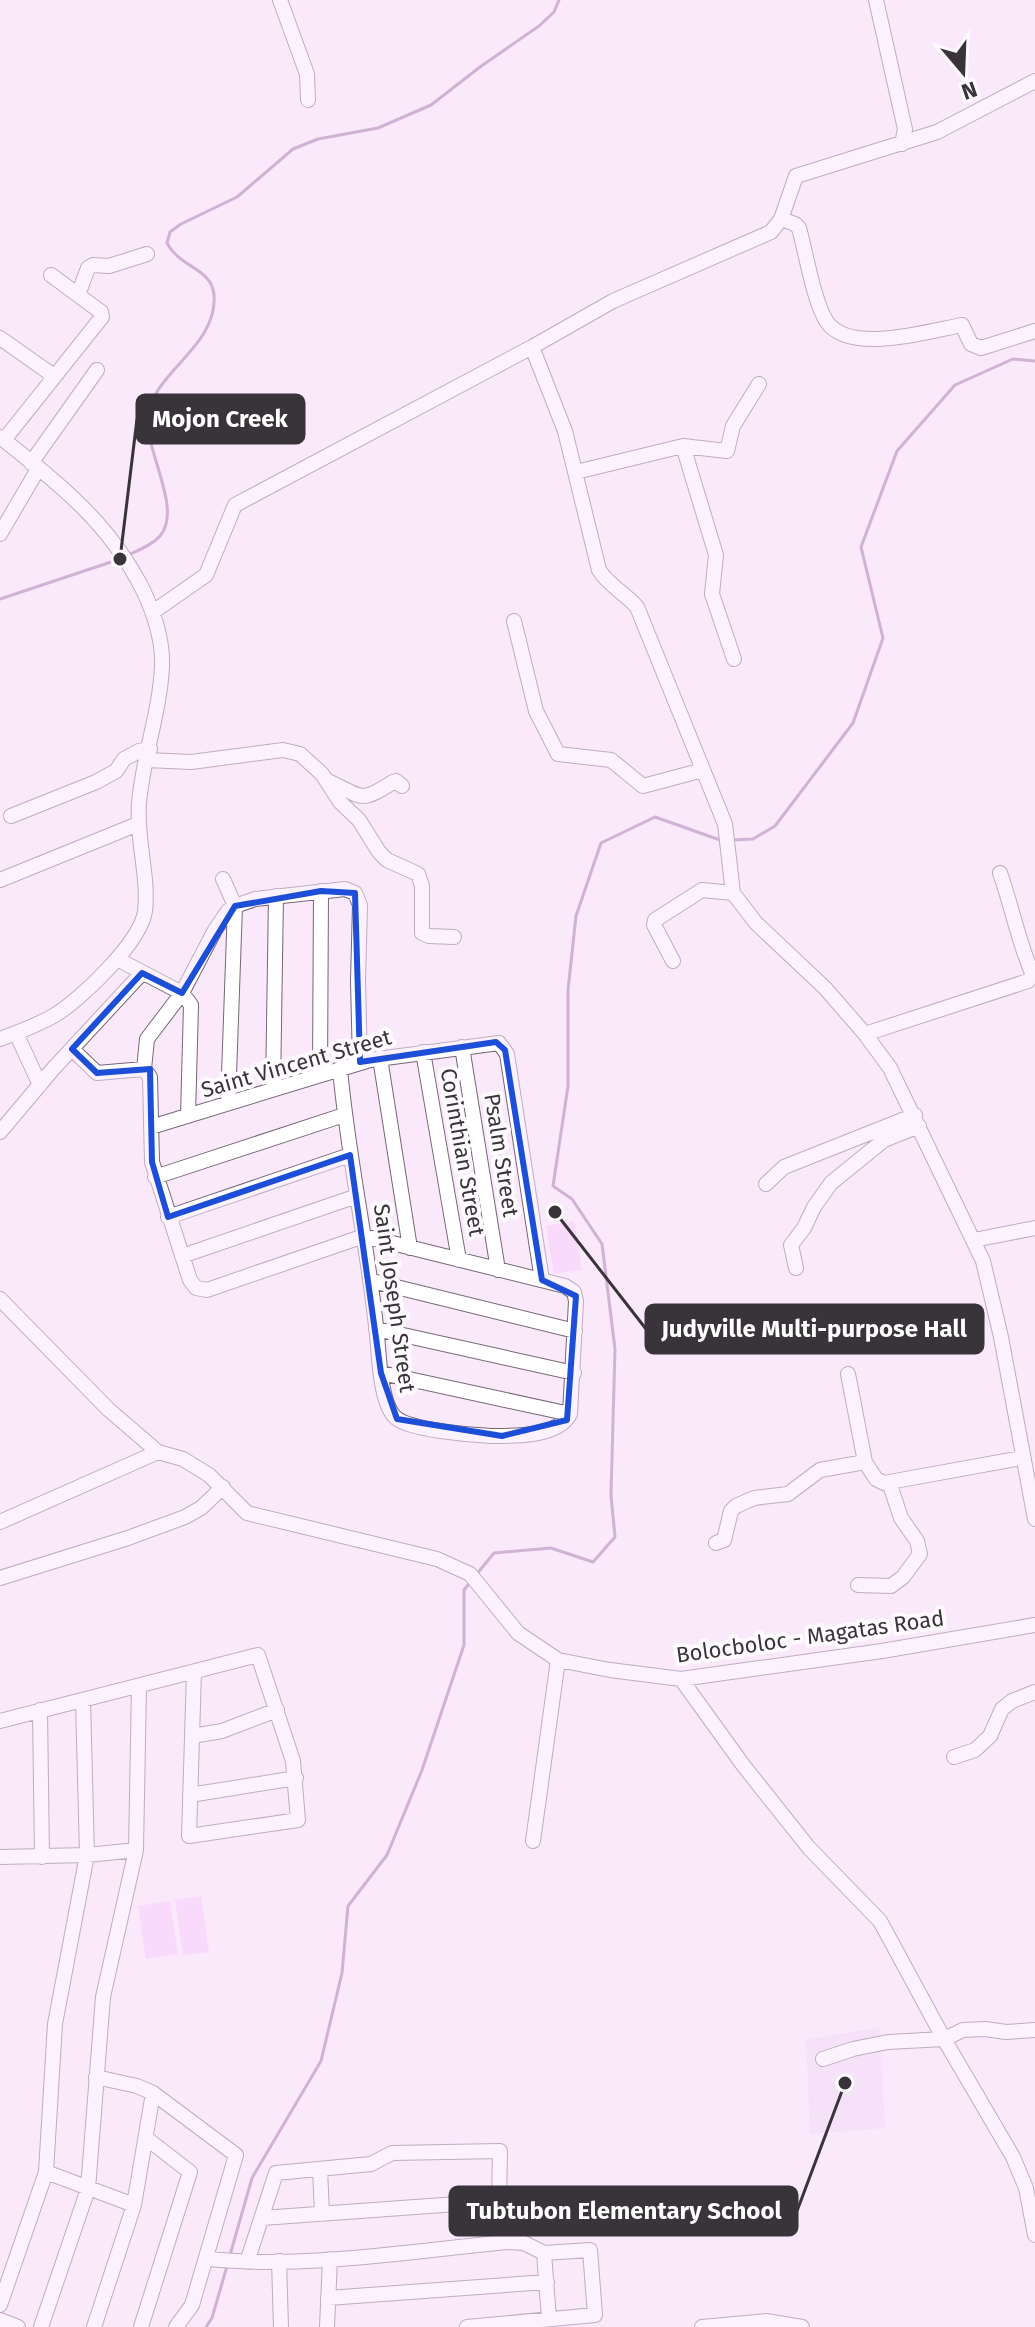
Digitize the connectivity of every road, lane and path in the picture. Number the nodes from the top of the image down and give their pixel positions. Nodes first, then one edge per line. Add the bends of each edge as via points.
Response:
1 (280, 0) edge
2 (876, 0) edge
3 (1035, 81) edge
4 (308, 100) dead end
5 (902, 144) junction
6 (781, 219) junction
7 (147, 254) dead end
8 (51, 275) dead end
9 (78, 295) junction
10 (1035, 331) edge
11 (0, 338) edge
12 (532, 347) junction
13 (97, 370) dead end
14 (54, 376) junction
15 (759, 384) dead end
16 (2, 438) edge
17 (683, 446) junction
18 (35, 466) junction
19 (576, 472) junction
20 (0, 534) edge
21 (153, 612) junction
22 (514, 621) dead end
23 (734, 659) dead end
24 (148, 754) junction
25 (703, 770) junction
26 (327, 781) junction
27 (402, 786) dead end
28 (11, 816) dead end
29 (138, 824) junction
30 (1000, 873) dead end
31 (223, 879) dead end
32 (0, 880) edge
33 (321, 891) junction
34 (733, 893) junction
35 (276, 896) junction
36 (235, 906) junction
37 (454, 937) dead end
38 (1029, 952) edge
39 (117, 959) junction
40 (673, 961) dead end
41 (142, 973) junction
42 (182, 993) junction
43 (16, 1033) junction
44 (865, 1034) junction
45 (0, 1039) edge
46 (462, 1047) junction
47 (72, 1049) junction
48 (423, 1052) junction
49 (380, 1058) junction
50 (360, 1063) junction
51 (144, 1069) junction
52 (340, 1069) junction
53 (320, 1074) junction
54 (40, 1085) junction
55 (273, 1089) junction
56 (228, 1103) junction
57 (344, 1115) junction
58 (188, 1116) junction
59 (917, 1120) junction
60 (151, 1127) junction
61 (0, 1132) edge
62 (350, 1155) junction
63 (155, 1177) junction
64 (766, 1184) dead end
65 (357, 1196) junction
66 (168, 1217) junction
67 (1035, 1228) edge
68 (364, 1236) junction
69 (974, 1240) junction
70 (410, 1248) junction
71 (182, 1256) junction
72 (459, 1260) junction
73 (796, 1268) dead end
74 (498, 1270) junction
75 (542, 1280) junction
76 (372, 1281) junction
77 (0, 1299) edge
78 (376, 1329) junction
79 (575, 1331) junction
80 (381, 1373) junction
81 (574, 1373) junction
82 (848, 1374) dead end
83 (570, 1414) junction
84 (158, 1452) junction
85 (1022, 1458) junction
86 (865, 1462) junction
87 (889, 1482) junction
88 (223, 1487) junction
89 (1034, 1513) edge
90 (0, 1522) edge
91 (716, 1543) dead end
92 (0, 1578) edge
93 (858, 1585) dead end
94 (1035, 1625) edge
95 (558, 1660) junction
96 (194, 1672) junction
97 (681, 1679) junction
98 (139, 1686) junction
99 (1035, 1692) edge
100 (83, 1700) junction
101 (40, 1710) junction
102 (277, 1710) junction
103 (0, 1721) edge
104 (192, 1736) junction
105 (954, 1757) dead end
106 (296, 1778) junction
107 (190, 1795) junction
108 (533, 1841) dead end
109 (136, 1850) junction
110 (87, 1855) junction
111 (0, 1857) edge
112 (42, 1857) junction
113 (1035, 2030) edge
114 (944, 2039) junction
115 (823, 2059) dead end
116 (96, 2077) junction
117 (153, 2093) junction
118 (146, 2138) junction
119 (320, 2169) junction
120 (46, 2172) junction
121 (88, 2189) junction
122 (134, 2205) junction
123 (322, 2214) junction
124 (262, 2218) junction
125 (1035, 2235) edge
126 (544, 2253) junction
127 (330, 2259) junction
128 (227, 2261) junction
129 (279, 2261) junction
130 (547, 2282) junction
131 (328, 2298) junction
132 (0, 2305) edge
133 (549, 2319) junction
134 (0, 2320) edge
135 (18, 2327) edge
136 (41, 2327) edge
137 (94, 2327) edge
138 (141, 2327) edge
139 (176, 2327) edge
140 (281, 2327) edge
141 (327, 2327) edge
142 (467, 2327) edge
143 (702, 2327) edge
144 (802, 2327) edge

1 - 4 street via 307,74
2 - 5 street via 905,129
3 - 5 street via 937,132
5 - 6 street via 796,176
6 - 10 street via 799,228 822,313 838,334 869,341 962,325 971,344 981,348
6 - 12 street via 766,235 613,301
7 - 9 street via 109,266 93,265
8 - 9 street
9 - 14 street via 102,317
11 - 14 street
12 - 19 street
12 - 21 street via 235,505 206,575
13 - 18 street
14 - 16 street
15 - 17 street via 733,426 727,451
16 - 18 street
17 - 19 street
17 - 23 street via 716,555 712,594
18 - 20 street
18 - 21 street via 104,528
19 - 25 street via 599,570 637,607
21 - 24 street via 163,663
22 - 25 street via 536,711 558,754 611,760 643,786
24 - 26 street via 191,762 283,750 300,754
24 - 28 street via 139,751 96,782
24 - 29 street
25 - 34 street via 725,824
26 - 27 street via 363,797 396,781
26 - 37 street via 379,852 418,874 422,933
29 - 32 street
29 - 39 street via 145,908 140,928
30 - 38 street
31 - 36 street
33 - 35 street
33 - 50 street via 350,890 360,905
33 - 53 street
34 - 40 street via 702,890 655,920
34 - 44 street
35 - 36 street
35 - 55 street
36 - 42 street via 215,930
36 - 56 street
38 - 44 street via 1033,975 1028,981
39 - 41 street
39 - 43 street via 58,1014
41 - 42 street
41 - 47 street
42 - 51 street via 147,1039
42 - 58 street via 192,1011
43 - 45 street
43 - 54 street
44 - 59 street
46 - 48 street, Saint Vincent Street
46 - 74 street, Psalm Street
46 - 75 street, Saint Vincent Street via 496,1042 507,1054
47 - 51 street via 97,1073
47 - 54 street
48 - 49 street, Saint Vincent Street
48 - 72 street, Corinthian Street
49 - 50 street, Saint Vincent Street
49 - 70 street
50 - 52 street, Saint Vincent Street
51 - 60 street via 150,1077
52 - 53 street, Saint Vincent Street
52 - 57 street, Saint Joseph Street
53 - 55 street, Saint Vincent Street
54 - 61 street
55 - 56 street, Saint Vincent Street
56 - 58 street, Saint Vincent Street
57 - 62 street, Saint Joseph Street
57 - 63 street
58 - 60 street, Saint Vincent Street
59 - 64 street via 784,1167
59 - 69 street
59 - 73 street via 831,1183 791,1245
60 - 63 street
62 - 65 street, Saint Joseph Street
62 - 66 street
63 - 66 street
65 - 68 street, Saint Joseph Street
65 - 71 street
66 - 71 street
67 - 69 street
68 - 70 street
68 - 71 street via 207,1290 193,1285
68 - 76 street, Saint Joseph Street
69 - 85 street via 994,1299
70 - 72 street
72 - 74 street
74 - 75 street
75 - 79 street via 574,1292
76 - 78 street, Saint Joseph Street
76 - 79 street
77 - 84 street, Bolocboloc - Magatas Road
78 - 80 street, Saint Joseph Street
78 - 81 street
79 - 81 street
80 - 83 street
80 - 83 street, Saint Joseph Street via 397,1419 442,1431 528,1434 562,1425
81 - 83 street
82 - 86 street
84 - 88 street, Bolocboloc - Magatas Road via 183,1459
84 - 90 street
85 - 87 street
85 - 89 street
86 - 87 street via 879,1483
86 - 91 street via 820,1470 788,1494 736,1506 724,1540
87 - 93 street via 920,1554 891,1586
88 - 92 street via 185,1517
88 - 95 street, Bolocboloc - Magatas Road via 257,1517 424,1555 474,1579 518,1633
94 - 97 street, Bolocboloc - Magatas Road
95 - 97 street, Bolocboloc - Magatas Road
95 - 108 street
96 - 98 street
96 - 102 street via 258,1655
96 - 104 street
97 - 114 street via 809,1848 880,1921
98 - 100 street
98 - 109 street
99 - 105 street via 1002,1709 990,1736 975,1750
100 - 101 street
100 - 110 street
101 - 103 street
101 - 112 street
102 - 104 street
102 - 106 street
104 - 107 street
106 - 107 street
106 - 107 street via 298,1820 189,1836
109 - 110 street
109 - 116 street via 103,1997
110 - 112 street
110 - 120 street via 55,2024
111 - 112 street
113 - 114 street via 963,2030
114 - 115 street via 888,2042
114 - 125 street via 1013,2157 1026,2188
116 - 117 street
116 - 121 street
117 - 118 street
117 - 128 street via 236,2155
118 - 122 street
118 - 138 street via 190,2172
119 - 123 street
119 - 123 street via 371,2164 392,2153 500,2151 499,2201
119 - 124 street via 276,2173
120 - 121 street
120 - 132 street
121 - 122 street
121 - 136 street
122 - 137 street
123 - 124 street
124 - 128 street
126 - 127 street via 508,2242
126 - 130 street
126 - 133 street via 590,2250 595,2315
127 - 129 street
127 - 131 street
128 - 129 street
128 - 139 street
129 - 140 street
130 - 131 street
130 - 133 street
131 - 141 street
133 - 142 street
134 - 135 street
143 - 144 street via 766,2321

